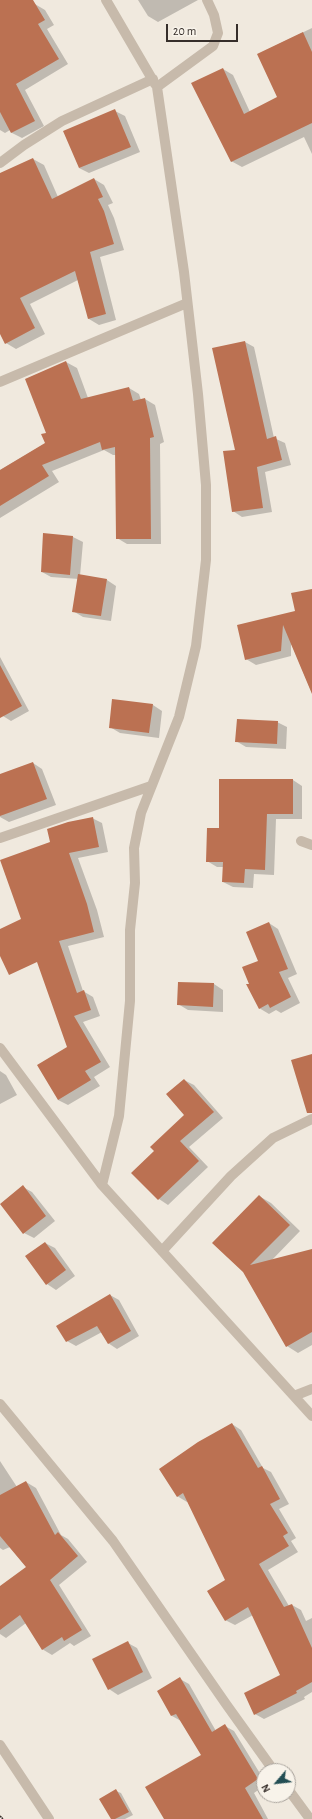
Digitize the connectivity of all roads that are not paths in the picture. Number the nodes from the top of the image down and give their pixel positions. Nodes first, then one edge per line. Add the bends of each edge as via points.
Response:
1 (106, 0) edge
2 (207, 0) edge
3 (155, 83) junction
4 (0, 162) edge
5 (187, 303) junction
6 (0, 382) edge
7 (151, 786) junction
8 (0, 838) edge
9 (301, 841) dead end
10 (312, 845) edge
11 (0, 1048) edge
12 (312, 1119) edge
13 (102, 1185) junction
14 (162, 1251) junction
15 (312, 1389) edge
16 (294, 1396) junction
17 (0, 1404) edge
18 (312, 1416) edge
19 (0, 1745) edge
20 (268, 1763) edge
21 (296, 1800) edge
22 (49, 1819) edge
23 (310, 1819) edge

1 - 3 street
2 - 3 street via 214,14 218,33 213,46
3 - 4 street via 62,121
3 - 5 street
5 - 6 street
5 - 7 street via 206,485 206,560 196,646 178,717
7 - 8 street
7 - 13 street via 141,813 134,848 130,1001 119,1116
9 - 10 street
11 - 13 street
12 - 14 street via 273,1138 231,1176
13 - 14 street
14 - 16 street
15 - 16 street
16 - 18 street
17 - 20 street via 113,1541
19 - 22 street
21 - 23 street

